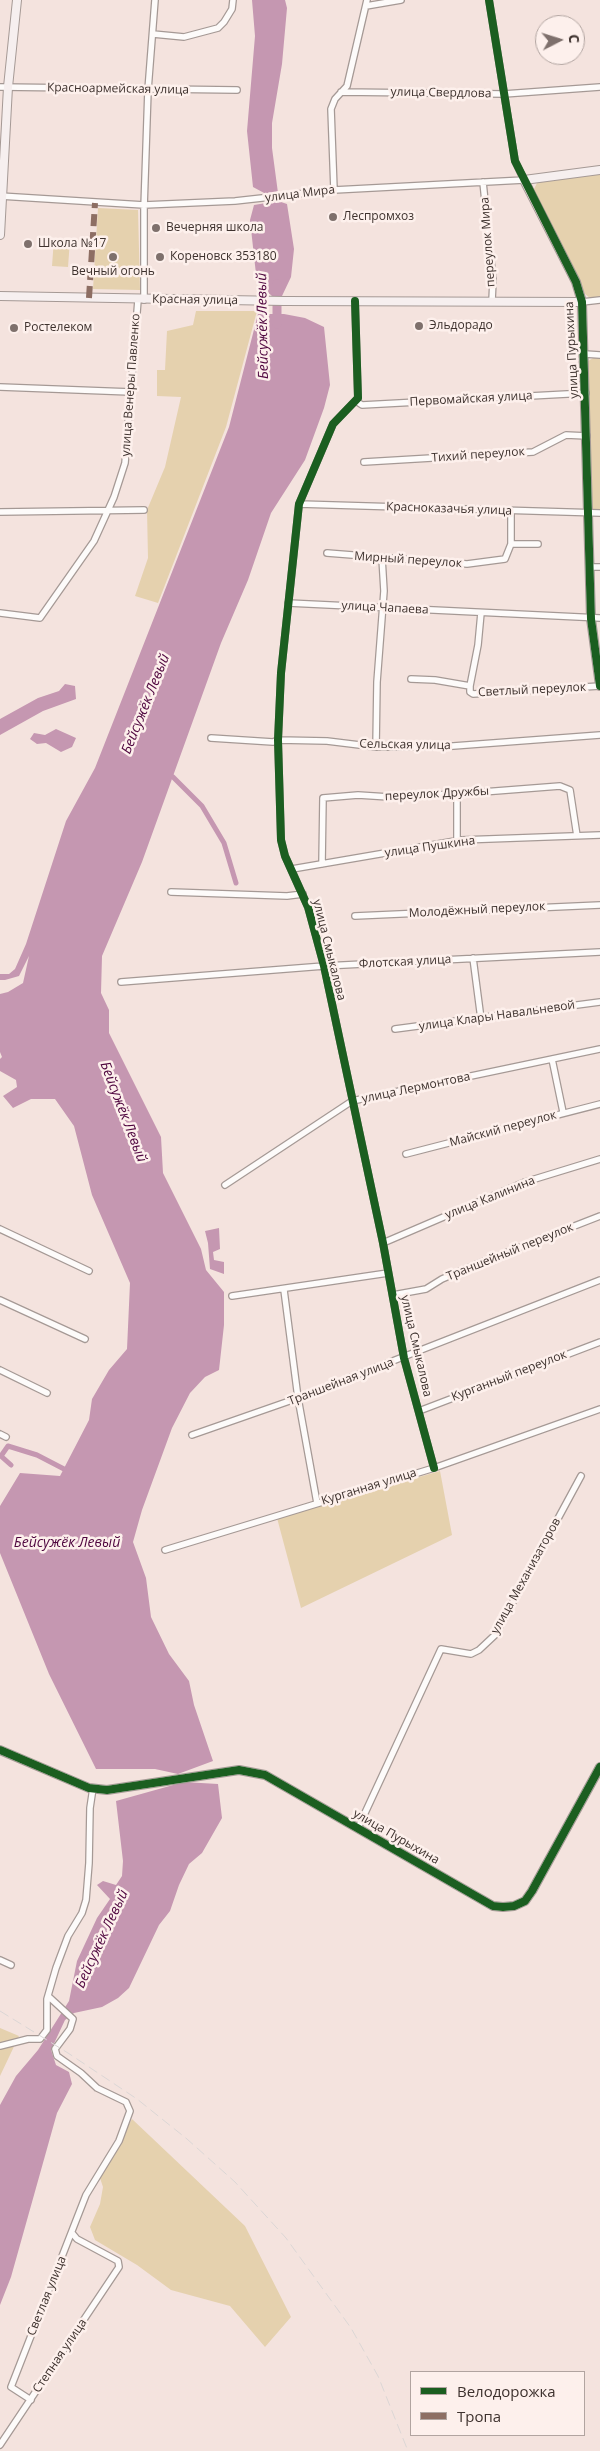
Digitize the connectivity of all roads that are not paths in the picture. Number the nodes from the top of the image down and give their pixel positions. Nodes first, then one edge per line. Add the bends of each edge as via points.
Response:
1 (17, 0) edge
2 (155, 0) edge
3 (233, 0) edge
4 (401, 0) edge
5 (489, 0) edge
6 (366, 3) edge
7 (153, 34) junction
8 (4, 87) edge
9 (600, 87) edge
10 (148, 90) junction
11 (236, 90) dead end
12 (341, 92) junction
13 (504, 94) junction
14 (600, 170) edge
15 (524, 180) junction
16 (483, 182) junction
17 (334, 190) junction
18 (1, 196) edge
19 (144, 205) junction
20 (0, 234) edge
21 (0, 296) edge
22 (141, 300) junction
23 (600, 300) edge
24 (355, 301) junction
25 (492, 301) junction
26 (582, 302) junction
27 (585, 354) junction
28 (600, 355) edge
29 (0, 387) edge
30 (131, 392) junction
31 (586, 393) junction
32 (356, 401) junction
33 (587, 436) junction
34 (364, 462) dead end
35 (299, 504) junction
36 (144, 510) dead end
37 (511, 511) junction
38 (0, 512) edge
39 (106, 512) junction
40 (589, 513) junction
41 (600, 513) edge
42 (511, 544) junction
43 (538, 544) dead end
44 (327, 554) dead end
45 (382, 558) junction
46 (590, 567) junction
47 (600, 567) edge
48 (288, 603) junction
49 (383, 608) junction
50 (0, 613) edge
51 (481, 613) junction
52 (600, 618) edge
53 (591, 619) junction
54 (410, 679) dead end
55 (470, 686) junction
56 (600, 686) edge
57 (600, 735) edge
58 (210, 738) dead end
59 (278, 740) junction
60 (376, 747) junction
61 (457, 794) junction
62 (600, 835) edge
63 (577, 836) junction
64 (456, 841) junction
65 (322, 864) junction
66 (292, 869) junction
67 (171, 892) dead end
68 (303, 894) junction
69 (600, 905) edge
70 (355, 916) dead end
71 (600, 952) edge
72 (473, 958) junction
73 (324, 966) junction
74 (121, 982) dead end
75 (600, 1002) edge
76 (481, 1019) junction
77 (395, 1030) dead end
78 (600, 1049) edge
79 (552, 1059) junction
80 (352, 1101) junction
81 (600, 1104) edge
82 (563, 1112) junction
83 (406, 1154) dead end
84 (600, 1159) edge
85 (225, 1185) dead end
86 (600, 1216) edge
87 (0, 1229) edge
88 (383, 1243) junction
89 (89, 1271) dead end
90 (388, 1274) junction
91 (600, 1280) edge
92 (284, 1290) junction
93 (392, 1295) junction
94 (232, 1296) dead end
95 (0, 1300) edge
96 (85, 1338) dead end
97 (600, 1342) edge
98 (404, 1358) junction
99 (0, 1370) edge
100 (47, 1393) dead end
101 (298, 1398) junction
102 (600, 1408) edge
103 (419, 1410) junction
104 (0, 1434) edge
105 (192, 1435) dead end
106 (6, 1437) dead end
107 (434, 1468) junction
108 (581, 1476) dead end
109 (317, 1503) junction
110 (165, 1550) dead end
111 (0, 1750) edge
112 (600, 1767) edge
113 (93, 1788) junction
114 (358, 1828) junction
115 (0, 1960) edge
116 (10, 1965) dead end
117 (48, 1996) junction
118 (0, 2046) edge
119 (72, 2233) junction
120 (31, 2400) junction
121 (0, 2445) edge

1 - 8 street
2 - 7 street, улица Венеры Павленко
3 - 7 street via 232,9 218,28 184,37
4 - 6 street
5 - 13 street, улица Пурыхина
6 - 12 street via 347,86
7 - 10 street, улица Венеры Павленко
8 - 10 street, Красноармейская улица
8 - 18 street
9 - 13 street, улица Свердлова
10 - 11 street, Красноармейская улица
10 - 19 street, улица Венеры Павленко
12 - 13 street, улица Свердлова
12 - 17 street via 331,109
13 - 15 street, улица Пурыхина via 514,161
14 - 15 street, улица Мира
15 - 16 street, улица Мира
15 - 26 street, улица Пурыхина via 576,282
16 - 17 street, улица Мира
16 - 25 street, переулок Мира
17 - 19 street, улица Мира via 282,197
18 - 19 street, улица Мира
18 - 20 street
19 - 22 street, улица Венеры Павленко
21 - 22 street, Красная улица
22 - 24 street, Красная улица
22 - 30 street, улица Венеры Павленко
23 - 26 street, Красная улица
24 - 25 street, Красная улица
24 - 32 street
25 - 26 street, Красная улица
26 - 27 street, улица Пурыхина
27 - 28 street
27 - 31 street, улица Пурыхина
29 - 30 street
30 - 39 street, улица Венеры Павленко via 125,462
31 - 32 street, Первомайская улица via 362,404
31 - 33 street, улица Пурыхина
32 - 35 street, улица Смыкалова via 333,424
33 - 34 street, Тихий переулок via 566,435 533,452
33 - 40 street, улица Пурыхина
35 - 37 street, Красноказачья улица
35 - 48 street, улица Смыкалова
36 - 39 street
37 - 40 street, Красноказачья улица
37 - 42 street
38 - 39 street
39 - 50 street, улица Венеры Павленко via 94,541 40,618
40 - 41 street, Красноказачья улица
40 - 46 street, улица Пурыхина
42 - 43 street
42 - 45 street, Мирный переулок via 506,559 467,564
44 - 45 street, Мирный переулок
45 - 49 street
46 - 47 street
46 - 53 street, улица Пурыхина
48 - 49 street, улица Чапаева
48 - 59 street, улица Смыкалова
49 - 51 street, улица Чапаева
49 - 60 street
51 - 53 street, улица Чапаева
51 - 55 street
52 - 53 street, улица Чапаева
53 - 56 street, улица Пурыхина
54 - 55 street, Светлый переулок
55 - 56 street, Светлый переулок via 473,694
57 - 60 street, Сельская улица via 440,747
58 - 59 street, Сельская улица
59 - 60 street, Сельская улица
59 - 66 street, улица Смыкалова via 281,840
61 - 63 street, переулок Дружбы via 566,787 572,797
61 - 64 street
61 - 65 street, переулок Дружбы via 322,798
62 - 63 street, улица Пушкина
63 - 64 street, улица Пушкина
64 - 65 street, улица Пушкина
65 - 66 street, улица Пушкина
66 - 68 street, улица Смыкалова
67 - 68 street
68 - 73 street, улица Смыкалова
69 - 70 street, Молодёжный переулок
71 - 72 street, Флотская улица
72 - 73 street, Флотская улица
72 - 76 street
73 - 74 street, Флотская улица
73 - 80 street, улица Смыкалова
75 - 76 street, улица Клары Навальневой
76 - 77 street, улица Клары Навальневой
78 - 79 street, улица Лермонтова
79 - 80 street, улица Лермонтова
79 - 82 street
80 - 85 street, улица Лермонтова
80 - 88 street, улица Смыкалова
81 - 82 street, Майский переулок
82 - 83 street, Майский переулок
84 - 88 street, улица Калинина via 525,1182
86 - 93 street, Траншейный переулок via 477,1264 426,1289
87 - 89 street
88 - 90 street, улица Смыкалова
90 - 92 street
90 - 93 street, улица Смыкалова
91 - 98 street, Траншейная улица
92 - 94 street
92 - 101 street
93 - 98 street, улица Смыкалова
95 - 96 street
97 - 103 street, Курганный переулок
98 - 101 street, Траншейная улица
98 - 103 street, улица Смыкалова
99 - 100 street
101 - 105 street, Траншейная улица
101 - 109 street
102 - 107 street, Курганная улица
103 - 107 street, улица Смыкалова
104 - 106 street
107 - 109 street, Курганная улица
108 - 114 street, улица Механизаторов via 495,1635 471,1654 441,1649
109 - 110 street, Курганная улица
111 - 113 street, улица Пурыхина
112 - 114 street, улица Пурыхина via 532,1891 524,1901 514,1906 493,1906
113 - 114 street, улица Пурыхина via 107,1790 239,1770 265,1775
113 - 117 street via 86,1900 62,1951
115 - 116 street
117 - 118 street via 47,2030 40,2039
117 - 119 street, Светлая улица via 73,2019 56,2048 57,2056 96,2088 126,2102 129,2108 120,2141 92,2183
119 - 120 street, Светлая улица via 11,2387
119 - 120 street, Степная улица via 77,2240 118,2260 119,2267
120 - 121 street, Степная улица

